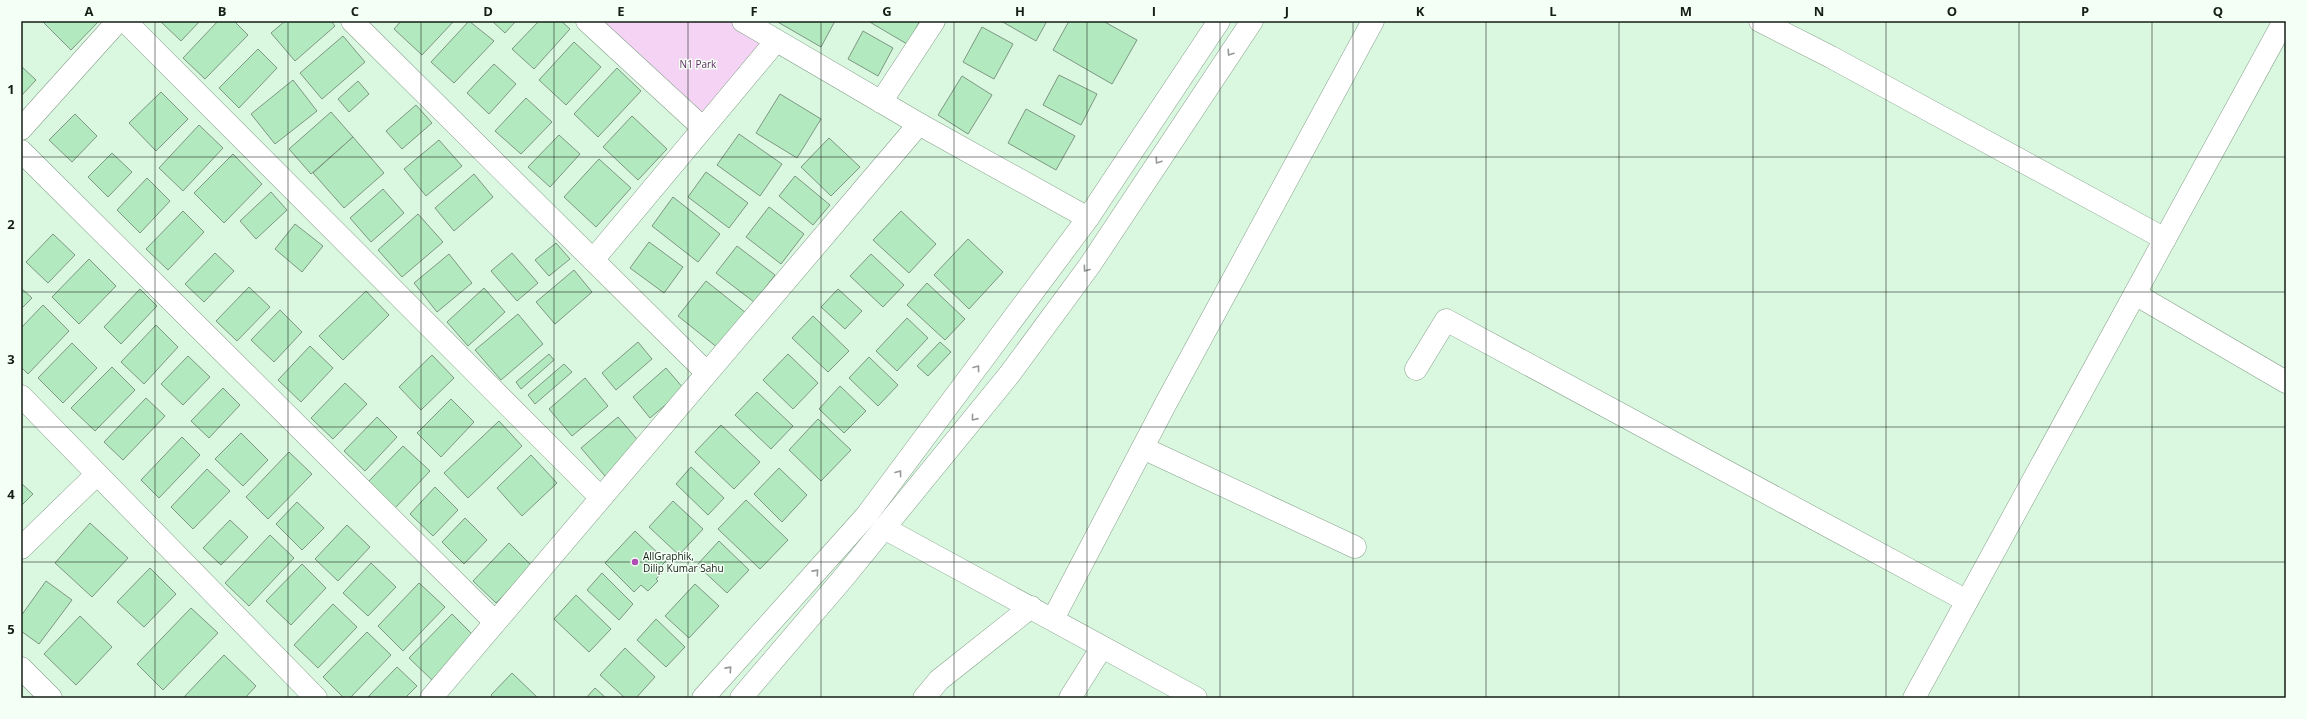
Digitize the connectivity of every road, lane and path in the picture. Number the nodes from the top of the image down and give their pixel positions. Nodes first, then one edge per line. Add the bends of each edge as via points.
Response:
1 (118, 21) edge
2 (125, 21) edge
3 (352, 21) edge
4 (587, 21) edge
5 (743, 21) edge
6 (934, 21) edge
7 (1219, 21) edge
8 (1252, 21) edge
9 (1373, 21) edge
10 (1760, 21) edge
11 (2284, 21) edge
12 (776, 41) junction
13 (881, 102) junction
14 (919, 124) junction
15 (703, 128) junction
16 (21, 129) edge
17 (21, 151) edge
18 (1088, 218) junction
19 (2165, 240) junction
20 (593, 260) junction
21 (2135, 294) junction
22 (1416, 369) dead end
23 (707, 373) junction
24 (2286, 382) edge
25 (21, 396) edge
26 (1143, 448) junction
27 (97, 474) junction
28 (602, 498) junction
29 (884, 528) junction
30 (1354, 546) dead end
31 (21, 548) edge
32 (1967, 601) junction
33 (1031, 607) junction
34 (1053, 619) junction
35 (495, 622) junction
36 (1102, 647) junction
37 (21, 668) edge
38 (51, 698) edge
39 (316, 698) edge
40 (431, 698) edge
41 (703, 698) edge
42 (741, 698) edge
43 (924, 698) edge
44 (1070, 698) edge
45 (1196, 698) edge
46 (1914, 698) edge

1 - 16 street
2 - 28 street
3 - 20 street
4 - 15 street
5 - 12 street
6 - 13 street
7 - 18 street
8 -> 29 street via 1090,265 1009,375
9 - 26 street
10 - 19 street via 1831,57
11 - 19 street
12 - 13 street
12 - 15 street
13 - 14 street
14 - 18 street
14 - 23 street
15 - 20 street
17 - 35 street
41 -> 18 street via 866,516
19 - 21 street
20 - 23 street
21 - 24 street
21 - 32 street
22 - 32 street via 1446,320
23 - 28 street
25 - 27 street
26 - 30 street
26 - 34 street
27 - 31 street
27 - 39 street
28 - 35 street
29 - 33 street
29 - 42 street
32 - 46 street
33 - 34 street
33 - 43 street via 939,680
34 - 36 street
35 - 40 street
36 - 44 street
36 - 45 street
37 - 38 street

